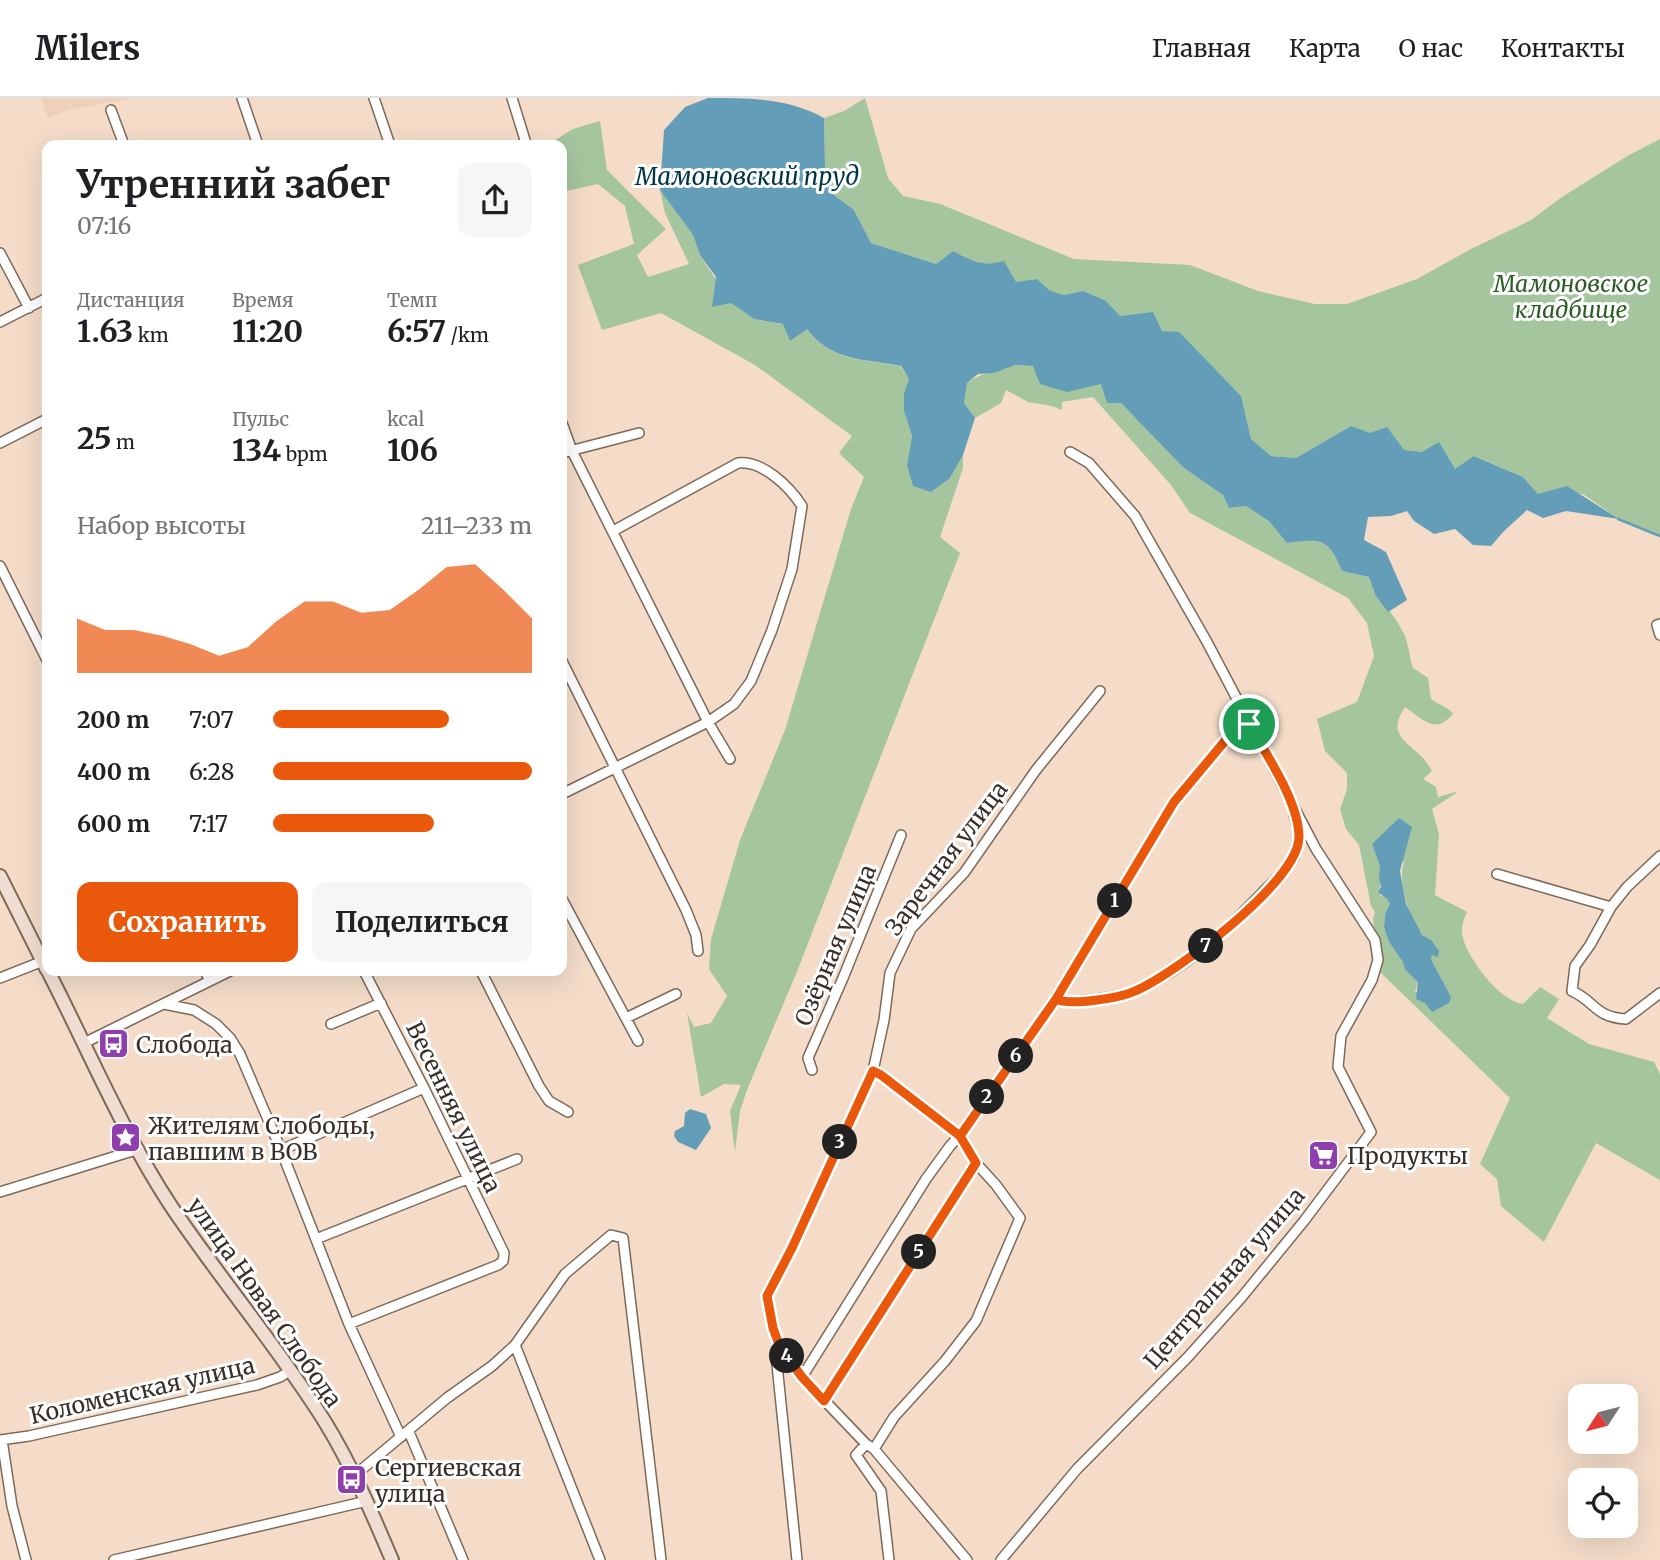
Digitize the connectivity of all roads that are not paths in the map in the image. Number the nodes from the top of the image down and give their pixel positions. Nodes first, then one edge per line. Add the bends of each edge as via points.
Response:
1 (242, 98) edge
2 (374, 98) edge
3 (512, 98) edge
4 (111, 110) dead end
5 (122, 140) edge
6 (256, 140) edge
7 (388, 140) edge
8 (525, 140) edge
9 (0, 253) edge
10 (42, 300) edge
11 (29, 307) junction
12 (0, 322) edge
13 (42, 422) edge
14 (639, 433) dead end
15 (0, 443) edge
16 (567, 452) edge
17 (1070, 452) dead end
18 (613, 531) junction
19 (0, 566) edge
20 (42, 650) edge
21 (567, 671) edge
22 (1100, 691) dead end
23 (1245, 717) junction
24 (708, 722) junction
25 (730, 759) dead end
26 (614, 769) junction
27 (1282, 782) junction
28 (567, 792) edge
29 (901, 835) dead end
30 (1660, 856) edge
31 (1497, 874) dead end
32 (0, 876) edge
33 (1611, 907) junction
34 (567, 908) edge
35 (698, 951) dead end
36 (42, 959) edge
37 (42, 968) edge
38 (50, 976) edge
39 (207, 976) edge
40 (220, 976) edge
41 (367, 976) edge
42 (484, 976) edge
43 (0, 978) edge
44 (209, 981) junction
45 (1660, 993) edge
46 (676, 994) dead end
47 (1056, 999) junction
48 (381, 1003) junction
49 (164, 1004) junction
50 (626, 1018) junction
51 (331, 1024) dead end
52 (638, 1041) dead end
53 (84, 1043) junction
54 (812, 1070) dead end
55 (873, 1071) junction
56 (424, 1088) junction
57 (568, 1112) dead end
58 (960, 1136) junction
59 (139, 1149) junction
60 (281, 1150) junction
61 (517, 1159) dead end
62 (976, 1163) junction
63 (468, 1180) junction
64 (0, 1192) edge
65 (316, 1238) junction
66 (349, 1324) junction
67 (515, 1345) junction
68 (776, 1355) dead end
69 (291, 1370) junction
70 (802, 1377) junction
71 (824, 1401) junction
72 (405, 1434) junction
73 (1, 1440) edge
74 (870, 1447) junction
75 (355, 1475) junction
76 (367, 1501) junction
77 (26, 1560) edge
78 (114, 1560) edge
79 (392, 1560) edge
80 (463, 1560) edge
81 (600, 1560) edge
82 (661, 1560) edge
83 (797, 1560) edge
84 (889, 1560) edge
85 (967, 1560) edge
86 (1001, 1560) edge

1 - 6 street
2 - 7 street
3 - 8 street
4 - 5 street
9 - 11 street
10 - 11 street
11 - 12 street
13 - 15 street
14 - 16 street
16 - 18 street
17 - 23 street via 1088,463 1135,516
18 - 24 street
18 - 24 street via 738,463 758,465 802,506 789,582 751,681 734,704
19 - 20 street
21 - 26 street
22 - 55 street, Заречная улица via 1036,770 964,873 911,929 891,974
23 - 27 street
23 - 47 street via 1174,802
24 - 25 street
24 - 26 street
26 - 28 street
26 - 35 street via 686,910
27 - 47 street via 1297,823 1294,858 1231,926 1183,964 1133,993 1063,1002
27 - 86 street, Центральная улица via 1316,849 1375,940 1378,960 1340,1036 1338,1066 1371,1132 1241,1298 1077,1469
29 - 54 street, Озёрная улица via 808,1058
30 - 33 street
31 - 33 street
32 - 36 street
33 - 45 street via 1575,966 1572,991 1600,1013 1626,1019
34 - 50 street
37 - 43 street
38 - 53 street
39 - 44 street
40 - 44 street
41 - 48 street, Весенняя улица
42 - 57 street via 539,1086 549,1101
44 - 49 street
46 - 50 street
47 - 58 street
48 - 51 street
48 - 56 street, Весенняя улица
49 - 53 street
49 - 60 street via 194,1010 230,1038
50 - 52 street
53 - 59 street, улица Новая Слобода
55 - 58 street
55 - 70 street, Заречная улица via 767,1296 780,1347
56 - 60 street
56 - 63 street, Весенняя улица
58 - 62 street
58 - 70 street via 926,1178
59 - 64 street
59 - 69 street, улица Новая Слобода via 170,1204
60 - 65 street
61 - 63 street
62 - 71 street
62 - 74 street via 1020,1218 976,1321
63 - 65 street
63 - 66 street, Весенняя улица via 504,1253 503,1261
65 - 66 street
66 - 72 street
67 - 72 street
67 - 81 street
67 - 82 street via 565,1273 611,1235 623,1238
68 - 83 street
69 - 73 street, Коломенская улица via 257,1385
69 - 75 street, улица Новая Слобода
70 - 71 street, Заречная улица
71 - 74 street, Заречная улица
72 - 75 street
72 - 80 street
73 - 77 street
74 - 84 street via 856,1455 881,1491
74 - 85 street, Заречная улица
75 - 76 street
76 - 78 street
76 - 79 street

